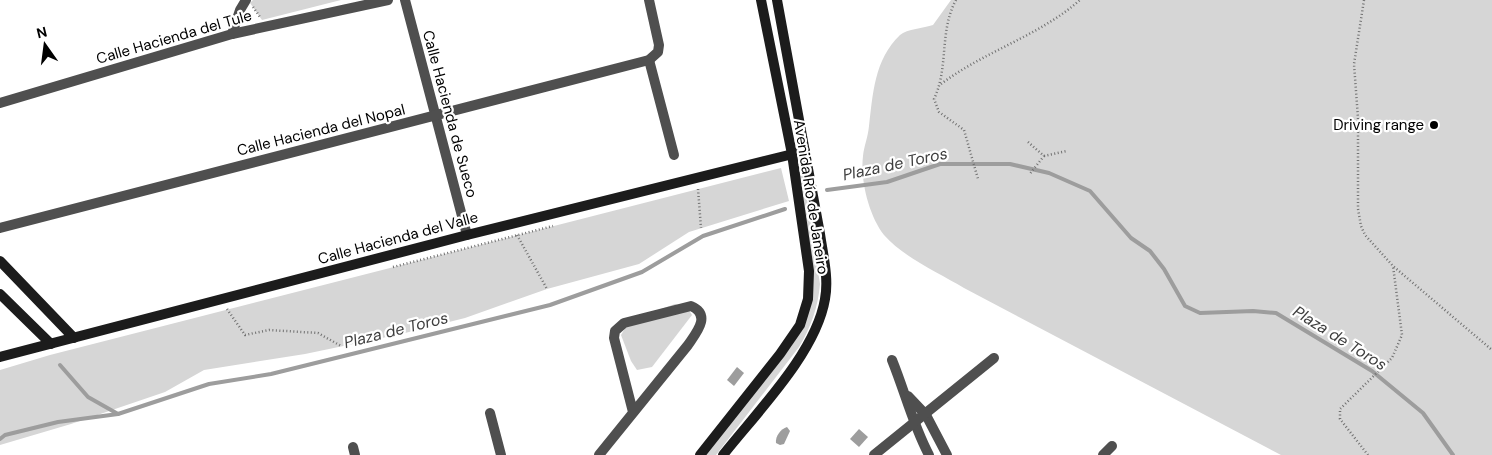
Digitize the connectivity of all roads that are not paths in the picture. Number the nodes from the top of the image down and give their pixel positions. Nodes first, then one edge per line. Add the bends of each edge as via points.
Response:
1 (246, 0) edge
2 (388, 0) edge
3 (405, 0) edge
4 (649, 0) edge
5 (761, 0) edge
6 (777, 0) edge
7 (232, 34) junction
8 (650, 60) junction
9 (0, 102) edge
10 (435, 116) junction
11 (805, 151) junction
12 (792, 154) junction
13 (674, 155) dead end
14 (0, 228) edge
15 (467, 235) junction
16 (0, 261) edge
17 (0, 294) edge
18 (74, 338) junction
19 (51, 344) junction
20 (0, 357) edge
21 (994, 358) dead end
22 (892, 360) dead end
23 (906, 394) junction
24 (490, 412) dead end
25 (633, 412) junction
26 (926, 415) junction
27 (914, 424) junction
28 (1112, 446) dead end
29 (501, 455) edge
30 (599, 455) edge
31 (700, 455) edge
32 (723, 455) edge
33 (874, 455) edge
34 (929, 455) edge
35 (947, 455) edge
36 (1103, 455) edge

1 - 7 street
2 - 7 street, Calle Hacienda del Tule
3 - 10 street, Calle Hacienda de Sueco
4 - 8 street via 659,45 658,52
5 - 12 main road, Avenida Río de Janeiro
6 - 11 main road, Avenida Río de Janeiro
7 - 9 street, Calle Hacienda del Tule
8 - 10 street, Calle Hacienda del Nopal
8 - 13 street
10 - 14 street, Calle Hacienda del Nopal
10 - 15 street, Calle Hacienda de Sueco
11 - 12 main road, Calle Hacienda del Valle
11 - 32 main road, Avenida Río de Janeiro via 826,272 822,313 796,364
12 - 15 main road, Calle Hacienda del Valle
12 - 31 main road, Avenida Río de Janeiro via 809,271 805,312 780,354
15 - 18 main road, Calle Hacienda del Valle
16 - 18 main road
17 - 19 main road
18 - 19 main road, Calle Hacienda del Valle
19 - 20 main road, Calle Hacienda del Valle
21 - 26 street
22 - 23 street
23 - 26 street
23 - 27 street
24 - 29 street
25 - 25 street via 615,331 624,323 691,306 696,308 700,311 700,328
25 - 30 street
26 - 27 street
26 - 35 street
27 - 33 street
27 - 34 street
28 - 36 street

